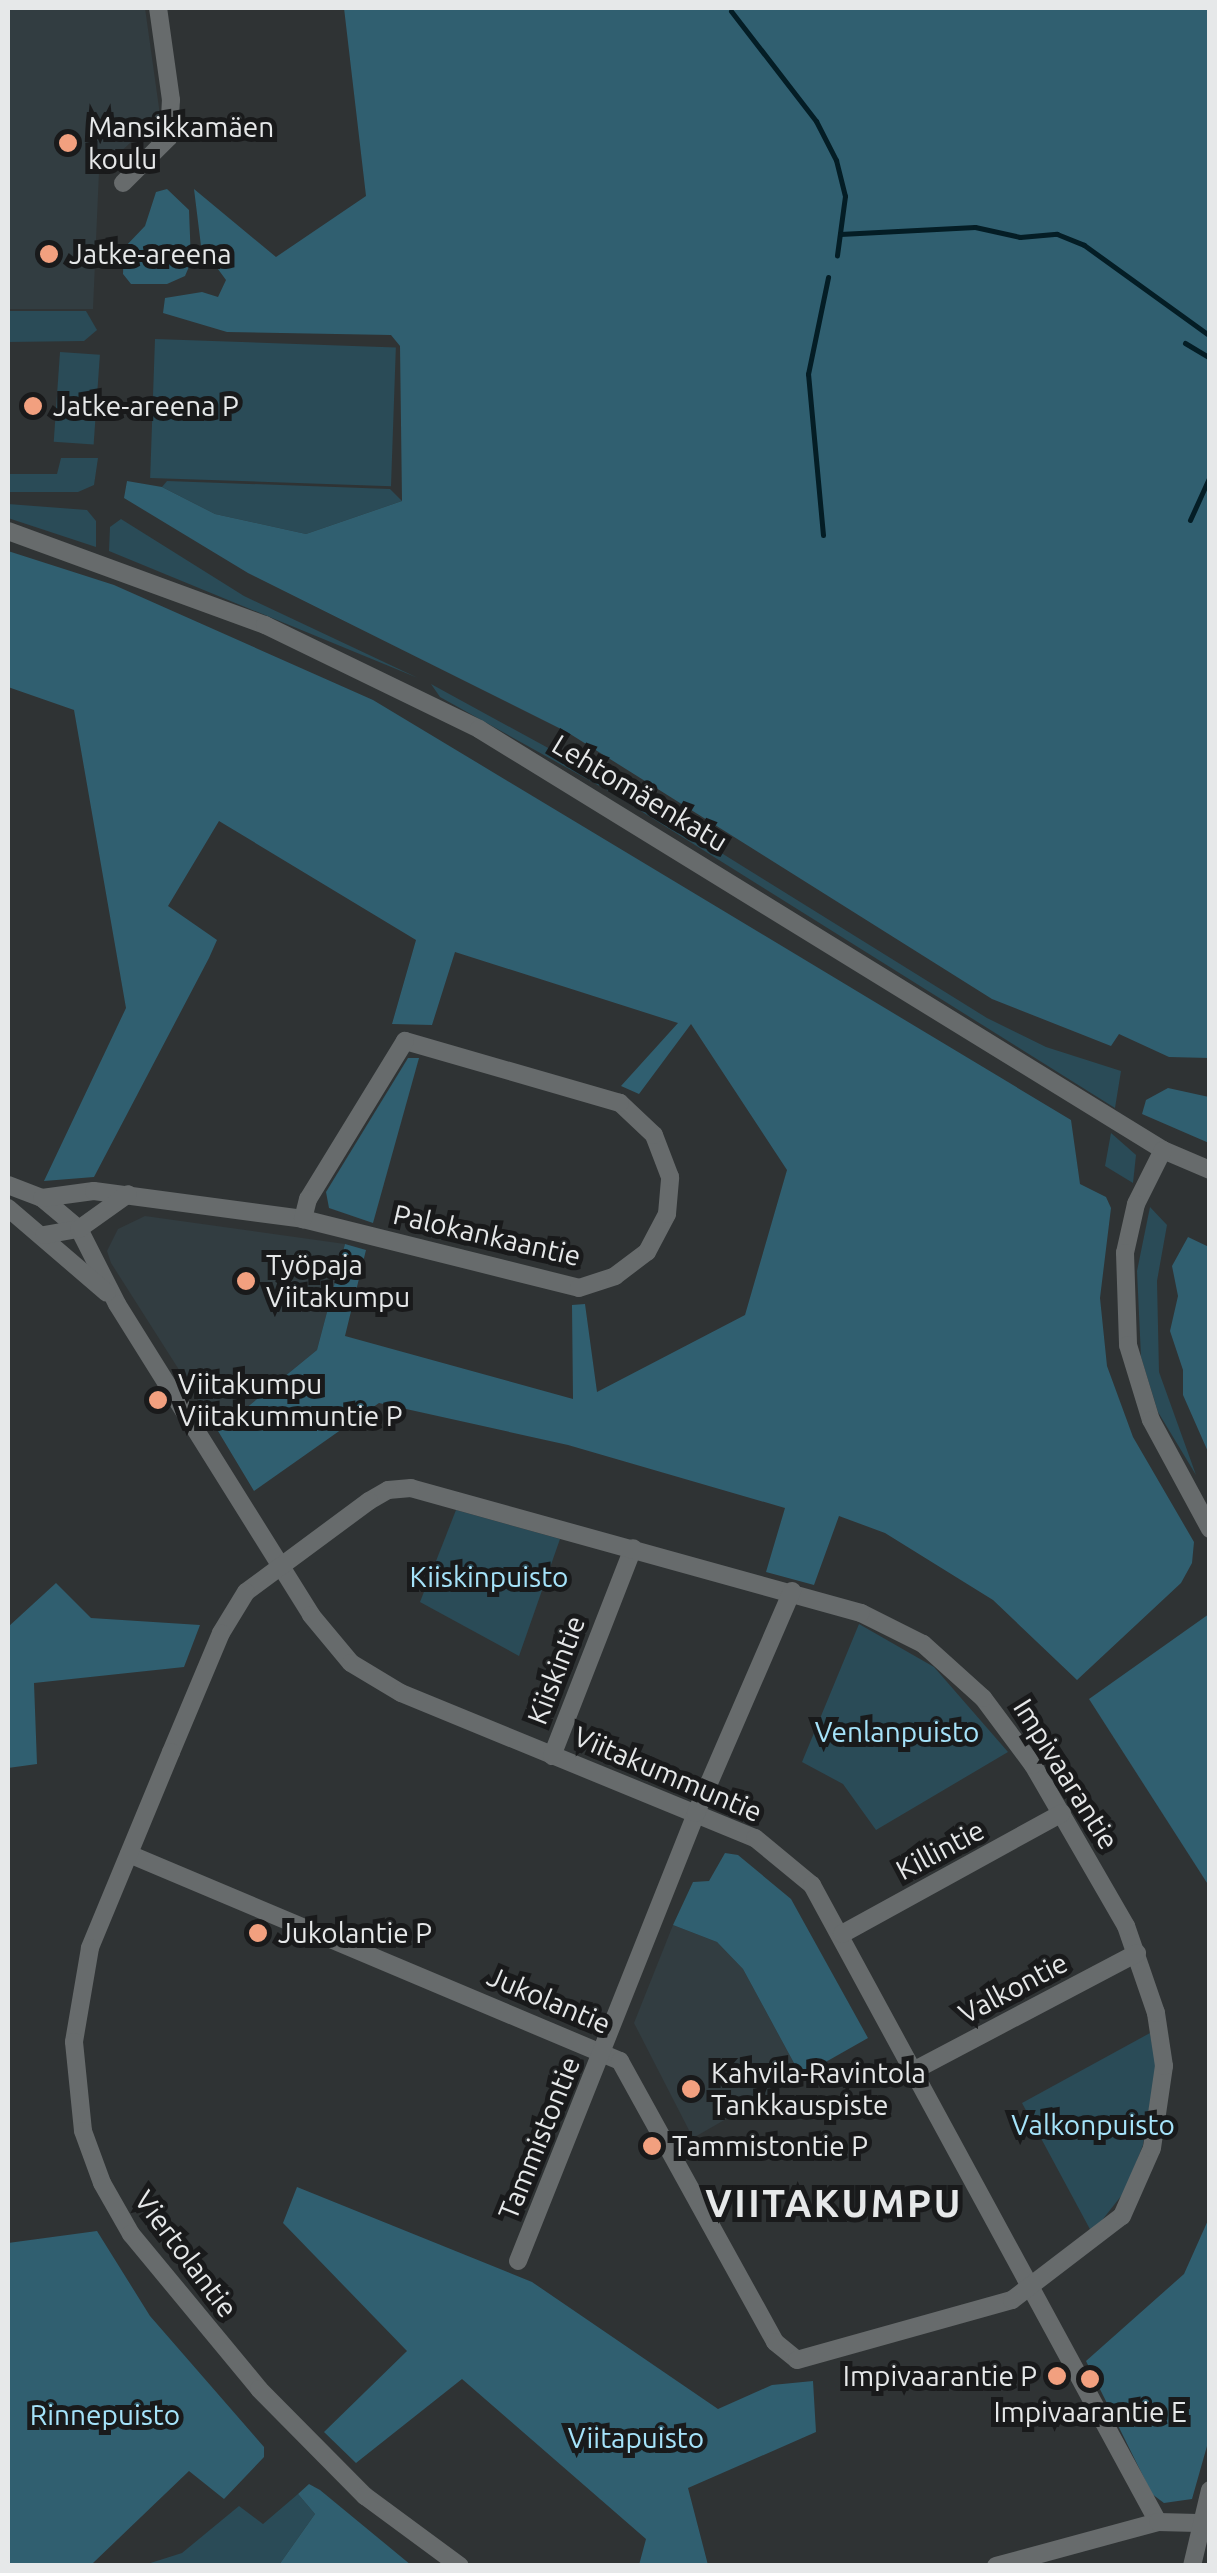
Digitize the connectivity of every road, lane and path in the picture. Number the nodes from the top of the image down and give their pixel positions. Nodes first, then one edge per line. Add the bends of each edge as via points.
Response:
1 (158, 8) edge
2 (123, 183) dead end
3 (8, 531) edge
4 (1163, 1150) junction
5 (1210, 1170) edge
6 (8, 1184) edge
7 (128, 1194) junction
8 (42, 1198) junction
9 (8, 1208) edge
10 (303, 1219) junction
11 (78, 1229) junction
12 (41, 1232) junction
13 (118, 1304) junction
14 (1210, 1530) edge
15 (633, 1548) junction
16 (280, 1566) junction
17 (792, 1592) junction
18 (552, 1756) junction
19 (1062, 1812) junction
20 (696, 1813) junction
21 (128, 1854) junction
22 (842, 1934) junction
23 (1137, 1952) junction
24 (604, 2052) junction
25 (915, 2070) junction
26 (518, 2260) dead end
27 (1030, 2288) junction
28 (1210, 2490) edge
29 (1158, 2522) junction
30 (1198, 2523) junction
31 (460, 2566) edge
32 (996, 2566) edge
33 (1192, 2566) edge

1 - 2 street via 171,100 169,137
3 - 4 street, Lehtomäenkatu via 265,625 479,729
4 - 5 street, Lehtomäenkatu
4 - 14 street via 1136,1204 1125,1253 1128,1345 1151,1420
6 - 8 street, Palokankaantie
7 - 8 street, Palokankaantie via 72,1191
7 - 10 street, Palokankaantie
7 - 11 street
8 - 11 street, Viitakummuntie
8 - 12 street
9 - 12 street
10 - 10 street, Palokankaantie via 579,1288 615,1276 647,1252 667,1214 670,1177 654,1135 620,1102 405,1041 308,1199
11 - 12 street
11 - 13 street, Viitakummuntie
12 - 13 street, Viitakummuntie
13 - 16 street, Viitakummuntie
15 - 16 street, Impivaarantie via 411,1488 369,1501
15 - 17 street, Impivaarantie
15 - 18 street, Kiiskintie
16 - 18 street, Viitakummuntie via 322,1630 365,1674
16 - 21 street, Viertolantie via 246,1592 221,1632
17 - 19 street, Impivaarantie via 880,1621 940,1656 1017,1739
17 - 20 street, Tammistontie
18 - 20 street, Viitakummuntie
19 - 22 street, Killintie
19 - 23 street, Impivaarantie
20 - 22 street, Viitakummuntie via 755,1838 795,1866
20 - 24 street, Tammistontie
21 - 24 street, Jukolantie
21 - 31 street, Viertolantie via 90,1948 75,2024 75,2092 102,2184 156,2267 287,2420 365,2496
22 - 25 street, Viitakummuntie
23 - 25 street, Valkontie
23 - 27 street, Impivaarantie via 1164,2066 1152,2148 1122,2216
24 - 26 street, Tammistontie
24 - 27 street, Jukolantie via 632,2077 787,2358 1012,2300
25 - 27 street, Viitakummuntie
27 - 29 street, Viitakummuntie
28 - 30 street
29 - 30 street
29 - 32 street
30 - 33 street

